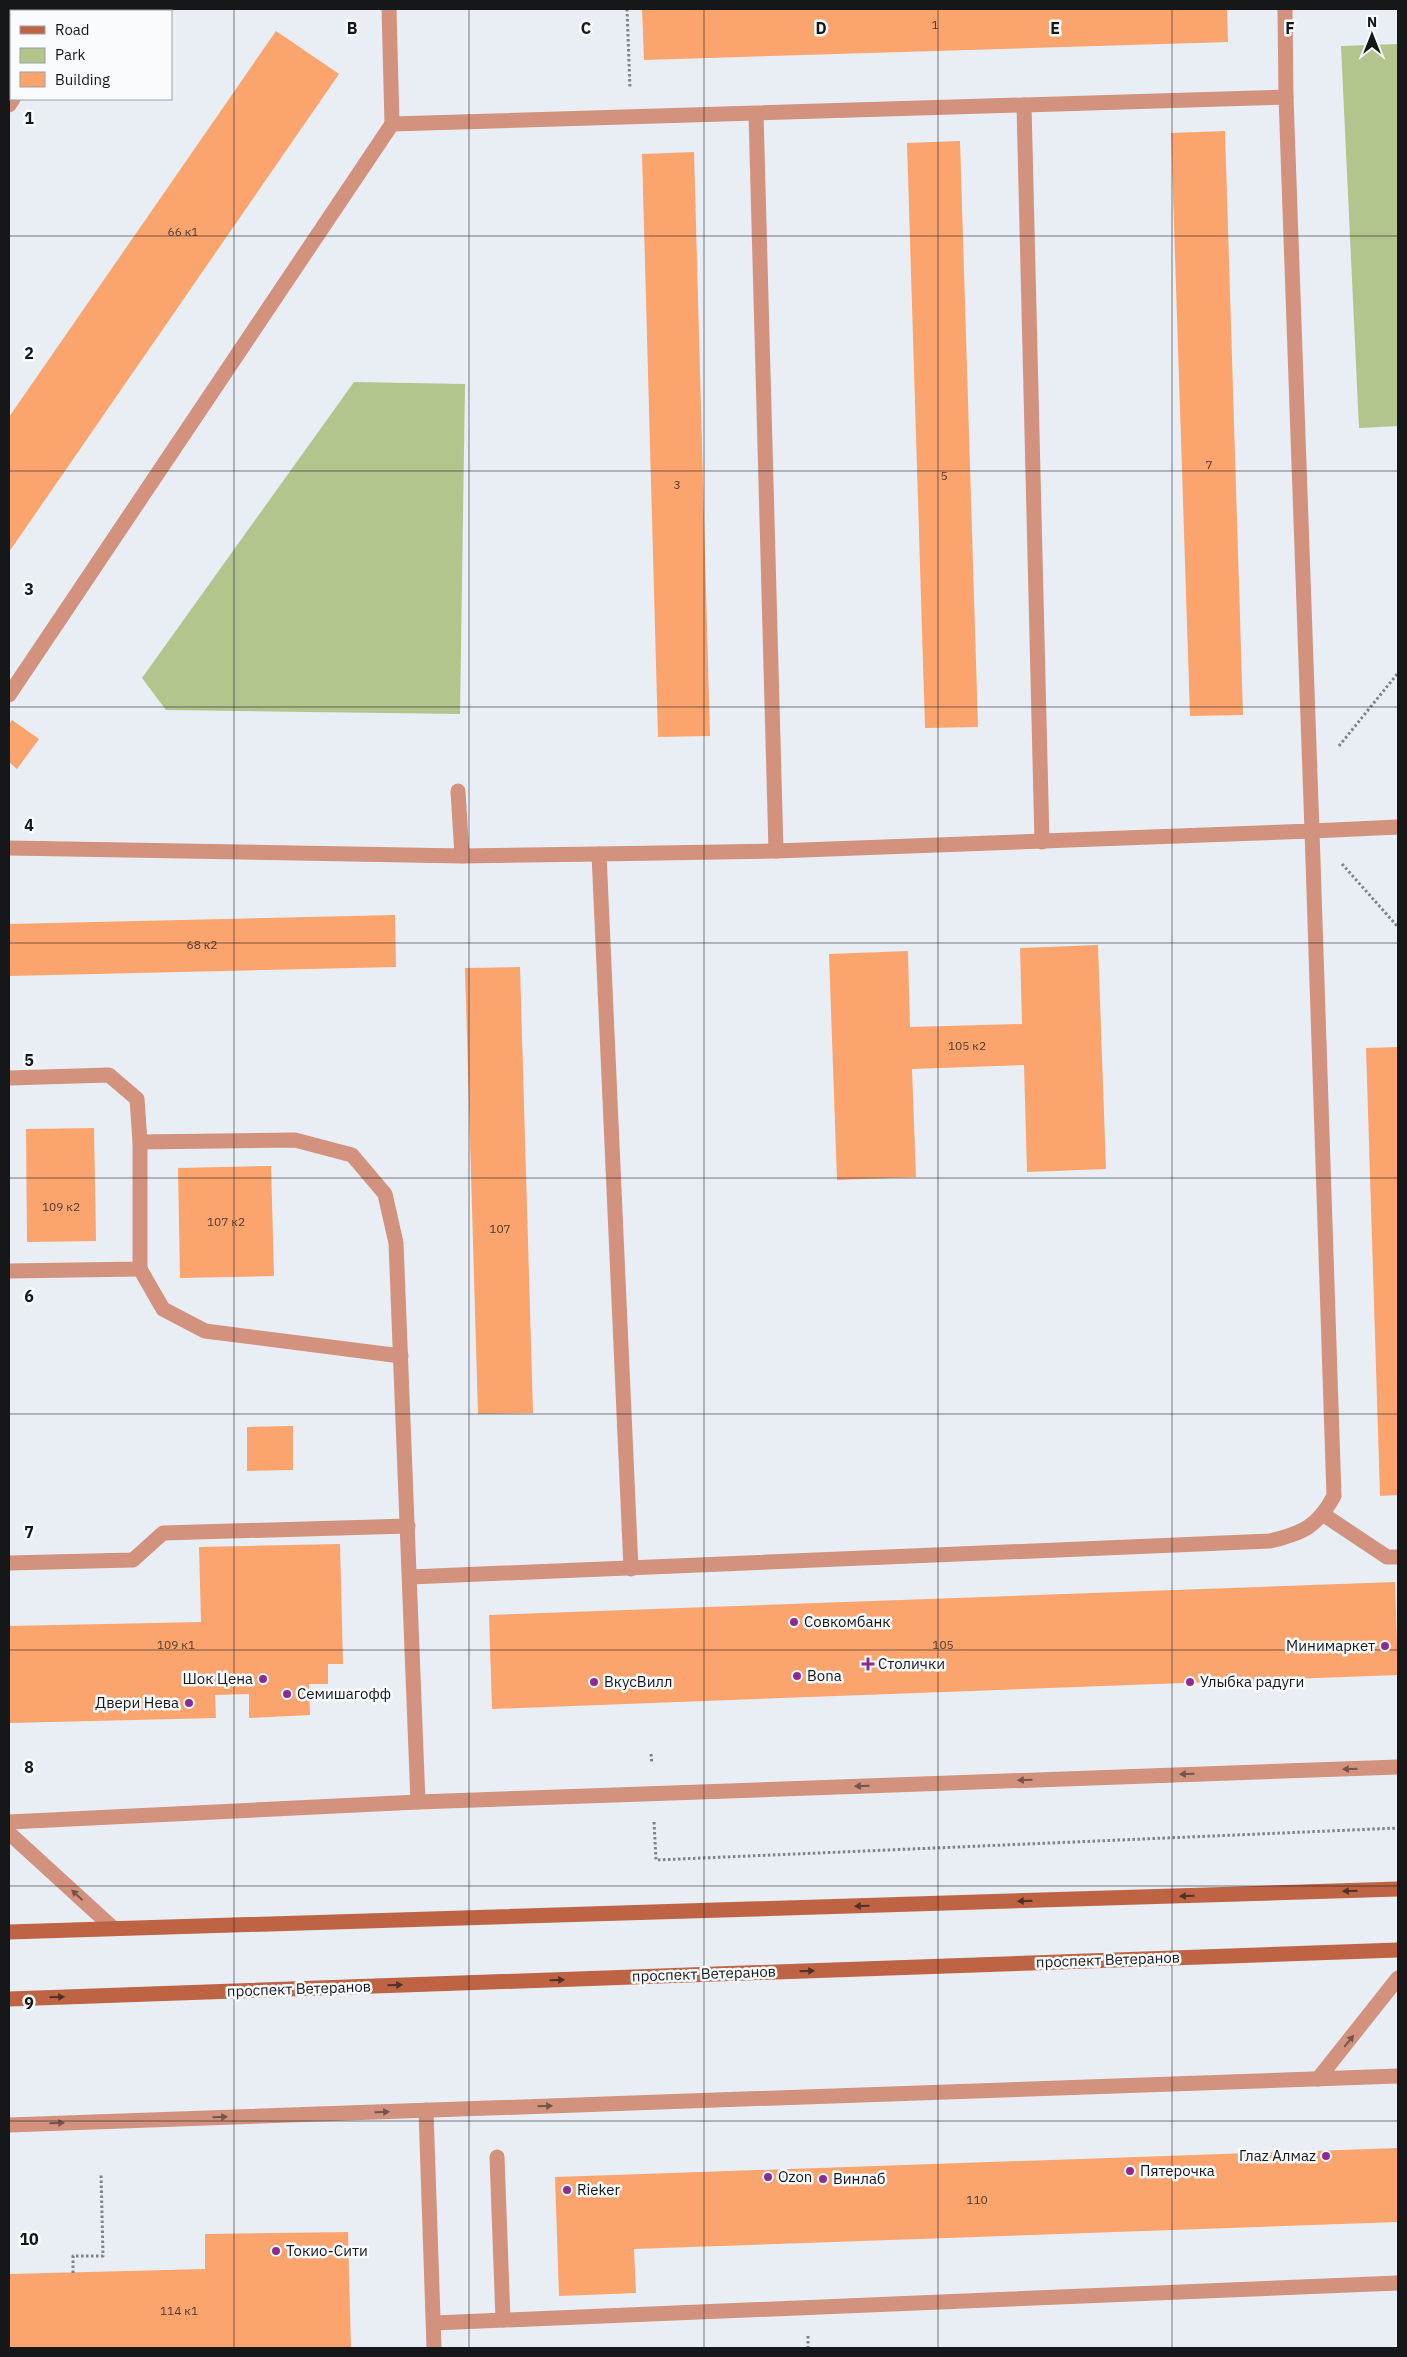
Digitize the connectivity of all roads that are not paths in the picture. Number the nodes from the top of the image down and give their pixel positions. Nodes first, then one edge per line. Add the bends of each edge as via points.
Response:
1 (389, 9) edge
2 (1285, 9) edge
3 (1286, 97) junction
4 (1024, 105) junction
5 (756, 114) junction
6 (392, 124) junction
7 (9, 695) edge
8 (458, 791) dead end
9 (1398, 827) edge
10 (1312, 831) junction
11 (1042, 842) junction
12 (9, 848) edge
13 (776, 851) junction
14 (599, 854) junction
15 (462, 856) junction
16 (9, 1078) edge
17 (140, 1142) junction
18 (140, 1269) junction
19 (9, 1271) edge
20 (401, 1356) junction
21 (1324, 1515) junction
22 (408, 1526) junction
23 (1398, 1557) edge
24 (9, 1563) edge
25 (631, 1569) junction
26 (410, 1577) junction
27 (1398, 1767) edge
28 (418, 1802) junction
29 (9, 1822) edge
30 (9, 1833) edge
31 (1398, 1889) edge
32 (113, 1928) junction
33 (9, 1932) edge
34 (1398, 1950) edge
35 (1398, 1978) edge
36 (9, 1999) edge
37 (1398, 2076) edge
38 (1318, 2079) junction
39 (426, 2110) junction
40 (9, 2125) edge
41 (497, 2157) dead end
42 (1398, 2283) edge
43 (503, 2320) junction
44 (434, 2323) junction
45 (434, 2348) edge

1 - 6 street
2 - 3 street
3 - 4 street
3 - 10 street
4 - 5 street
4 - 11 street
5 - 6 street
5 - 13 street
6 - 7 street
8 - 15 street
9 - 10 street
10 - 11 street
10 - 21 street via 1334,1496
11 - 13 street
12 - 15 street
13 - 14 street
14 - 15 street
14 - 25 street
16 - 17 street via 109,1075 137,1099
17 - 18 street
17 - 20 street via 295,1140 352,1155 384,1194 396,1244
18 - 19 street
18 - 20 street via 163,1309 205,1331
20 - 22 street
21 - 23 street via 1387,1557
21 - 25 street via 1299,1534 1270,1541
22 - 24 street via 163,1532 133,1560
22 - 26 street
25 - 26 street
26 - 28 street
27 -> 28 street
28 - 29 street
32 -> 30 street
31 -> 32 main road
32 - 33 main road
36 -> 34 main road, проспект Ветеранов
38 -> 35 street
37 - 38 street
39 -> 38 street
40 -> 39 street
39 - 44 street
41 - 43 street
42 - 43 street
43 - 44 street
44 - 45 street

